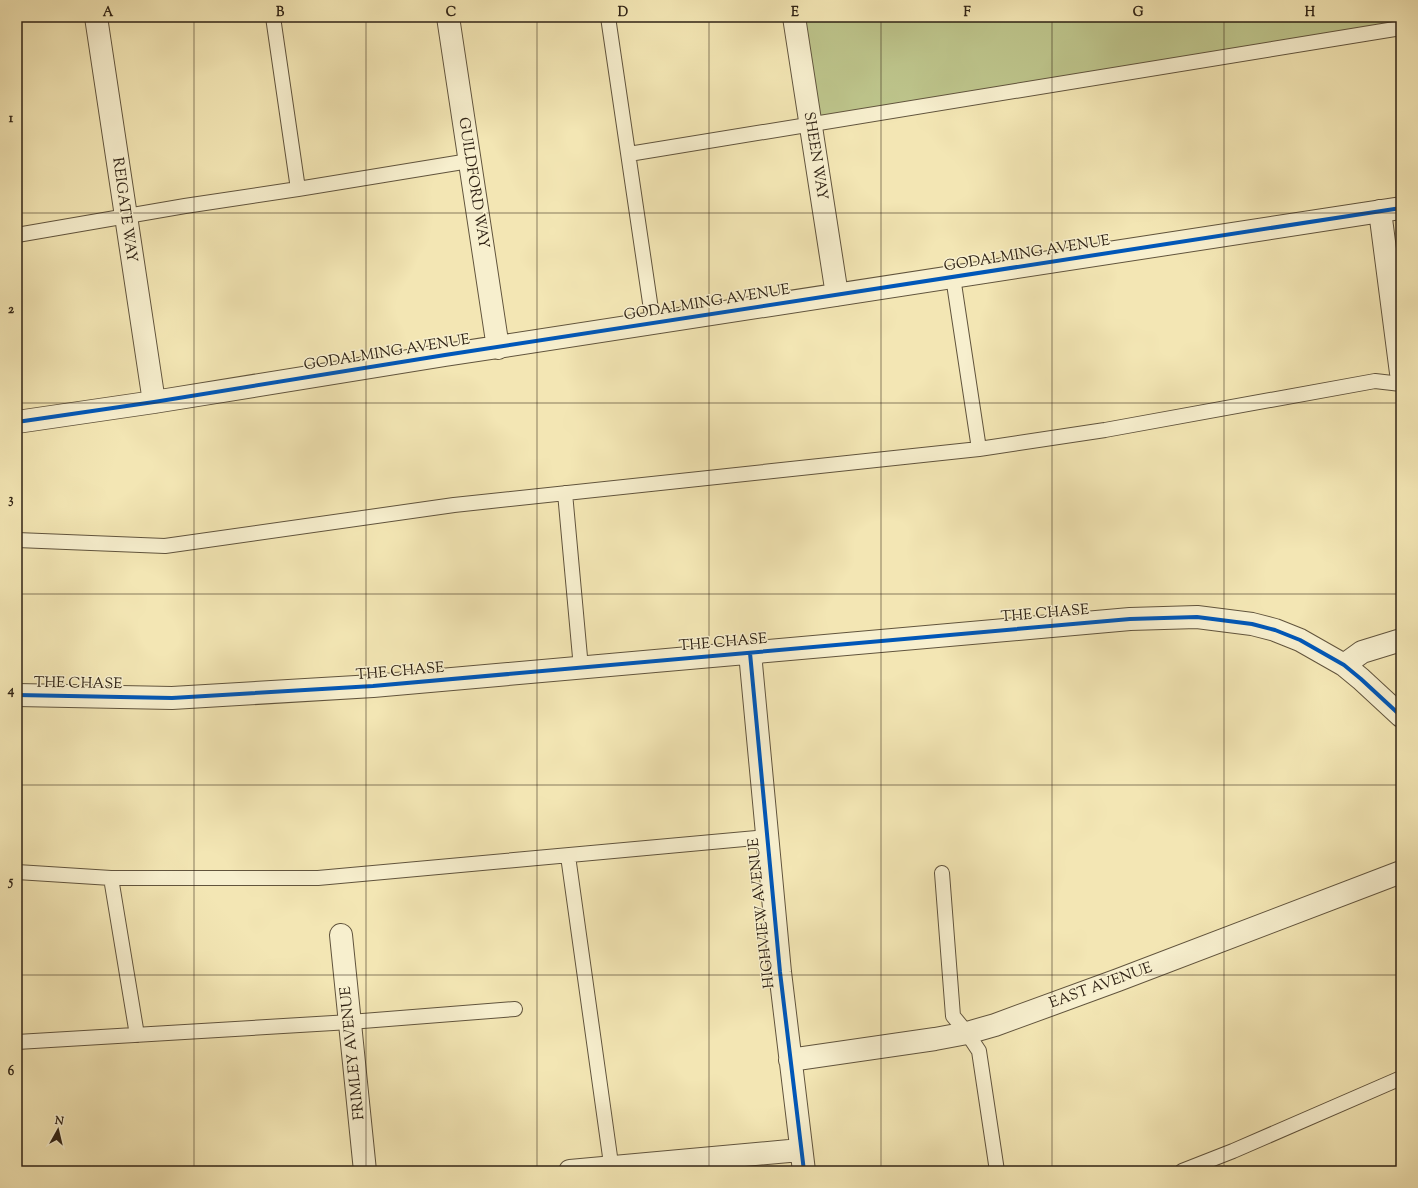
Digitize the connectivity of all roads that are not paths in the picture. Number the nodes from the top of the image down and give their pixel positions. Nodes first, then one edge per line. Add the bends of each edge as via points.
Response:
1 (96, 17) edge
2 (273, 17) edge
3 (448, 17) edge
4 (608, 17) edge
5 (794, 17) edge
6 (1401, 28) edge
7 (810, 124) junction
8 (629, 154) junction
9 (469, 161) junction
10 (298, 189) junction
11 (1391, 209) edge
12 (125, 217) junction
13 (17, 235) edge
14 (953, 277) junction
15 (837, 295) junction
16 (653, 323) junction
17 (498, 348) junction
18 (1401, 373) edge
19 (1401, 384) edge
20 (154, 402) junction
21 (17, 422) edge
22 (979, 449) junction
23 (565, 493) junction
24 (17, 540) edge
25 (1401, 640) edge
26 (750, 652) junction
27 (1344, 665) junction
28 (581, 668) junction
29 (17, 695) edge
30 (1401, 716) edge
31 (767, 838) junction
32 (568, 856) junction
33 (17, 872) edge
34 (1401, 872) edge
35 (942, 873) dead end
36 (111, 878) junction
37 (341, 934) dead end
38 (515, 1009) dead end
39 (350, 1022) junction
40 (967, 1033) junction
41 (137, 1035) junction
42 (17, 1042) edge
43 (790, 1060) junction
44 (1401, 1078) edge
45 (800, 1150) junction
46 (612, 1169) edge
47 (365, 1171) edge
48 (570, 1171) edge
49 (804, 1171) edge
50 (997, 1171) edge
51 (1182, 1171) edge

1 - 12 street, REIGATE WAY
2 - 10 lane
3 - 9 street, GUILDFORD WAY
4 - 8 lane
5 - 7 street, SHEEN WAY
6 - 7 lane
7 - 8 lane
7 - 15 street, SHEEN WAY
8 - 16 lane
9 - 10 lane
9 - 17 street, GUILDFORD WAY
10 - 12 lane
11 - 14 street, GODALMING AVENUE
11 - 18 street
12 - 13 lane
12 - 20 street, REIGATE WAY
14 - 15 street, GODALMING AVENUE
14 - 22 lane
15 - 16 street, GODALMING AVENUE
16 - 17 street, GODALMING AVENUE
17 - 20 street, GODALMING AVENUE
19 - 22 lane via 1375,381 1106,430
20 - 21 street, GODALMING AVENUE
22 - 23 lane
23 - 24 lane via 454,505 165,546
23 - 28 lane
25 - 27 street via 1362,652
26 - 27 street, THE CHASE via 1130,619 1197,618 1252,624 1275,630 1300,640
26 - 28 street, THE CHASE
26 - 31 street, HIGHVIEW AVENUE
27 - 30 street, THE CHASE
28 - 29 street, THE CHASE via 373,686 172,698
31 - 32 lane
31 - 43 street, HIGHVIEW AVENUE
32 - 36 lane via 318,878
32 - 46 lane
33 - 36 lane
34 - 40 street, EAST AVENUE via 1118,980
35 - 40 lane via 953,1016
36 - 41 lane
37 - 39 street, FRIMLEY AVENUE
38 - 39 lane
39 - 41 lane
39 - 47 street, FRIMLEY AVENUE
40 - 43 street, EAST AVENUE
40 - 50 lane via 979,1051
41 - 42 lane
43 - 45 street, HIGHVIEW AVENUE
44 - 51 lane
45 - 46 street
45 - 49 street, HIGHVIEW AVENUE
46 - 48 street

